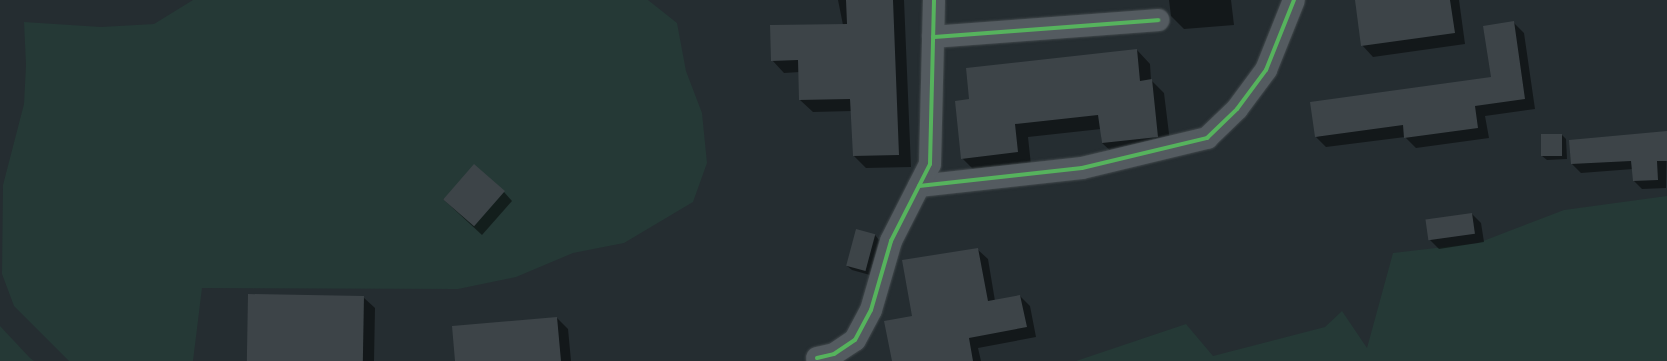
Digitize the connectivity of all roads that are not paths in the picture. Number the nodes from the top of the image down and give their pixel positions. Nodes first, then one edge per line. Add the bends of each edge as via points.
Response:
1 (934, 0) edge
2 (1294, 0) edge
3 (1158, 20) dead end
4 (932, 37) junction
5 (919, 186) junction
6 (817, 358) dead end

1 - 4 street
2 - 5 street via 1266,70 1237,109 1207,138 1082,168
3 - 4 street
4 - 5 street via 930,164
5 - 6 street via 891,241 871,310 854,340 834,354

